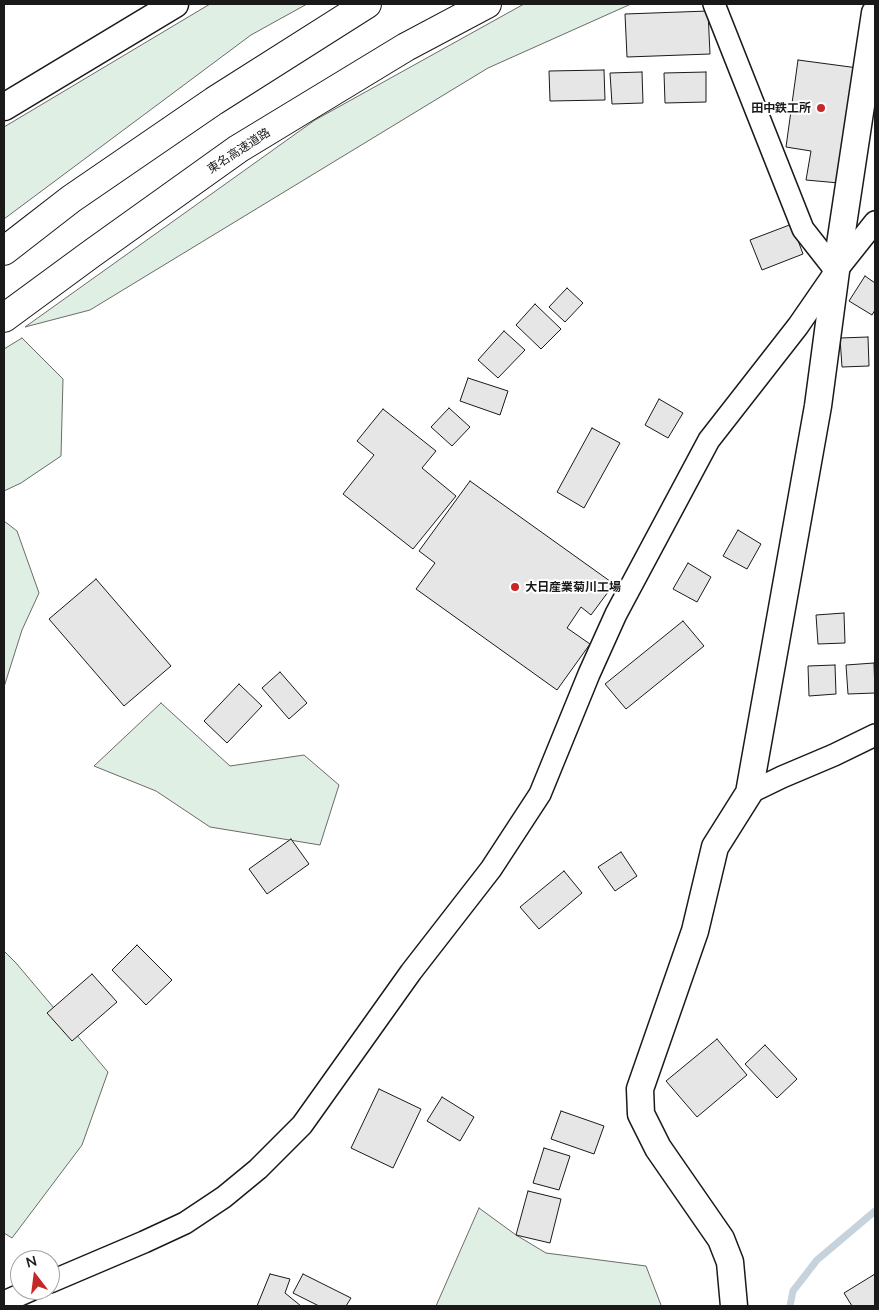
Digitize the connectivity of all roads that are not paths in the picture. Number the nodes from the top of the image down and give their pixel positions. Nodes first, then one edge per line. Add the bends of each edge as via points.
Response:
1 (175, 4) edge
2 (367, 4) edge
3 (487, 4) edge
4 (714, 4) edge
5 (875, 13) edge
6 (4, 107) edge
7 (875, 222) edge
8 (4, 252) edge
9 (836, 271) junction
10 (4, 318) edge
11 (875, 735) edge
12 (749, 793) junction
13 (60, 1278) edge
14 (734, 1306) edge

1 - 6 street
2 - 8 highway via 206,107 72,199
3 - 10 highway, 東名高速道路 via 406,47 238,149
4 - 9 street via 803,229
5 - 9 street
7 - 9 street
9 - 12 street via 818,406
9 - 13 street via 798,326 709,440 616,614 540,794 491,869 411,972 302,1125 258,1169 185,1223
11 - 12 street
12 - 14 street via 715,847 694,931 640,1089 642,1114 658,1148 721,1239 730,1262

